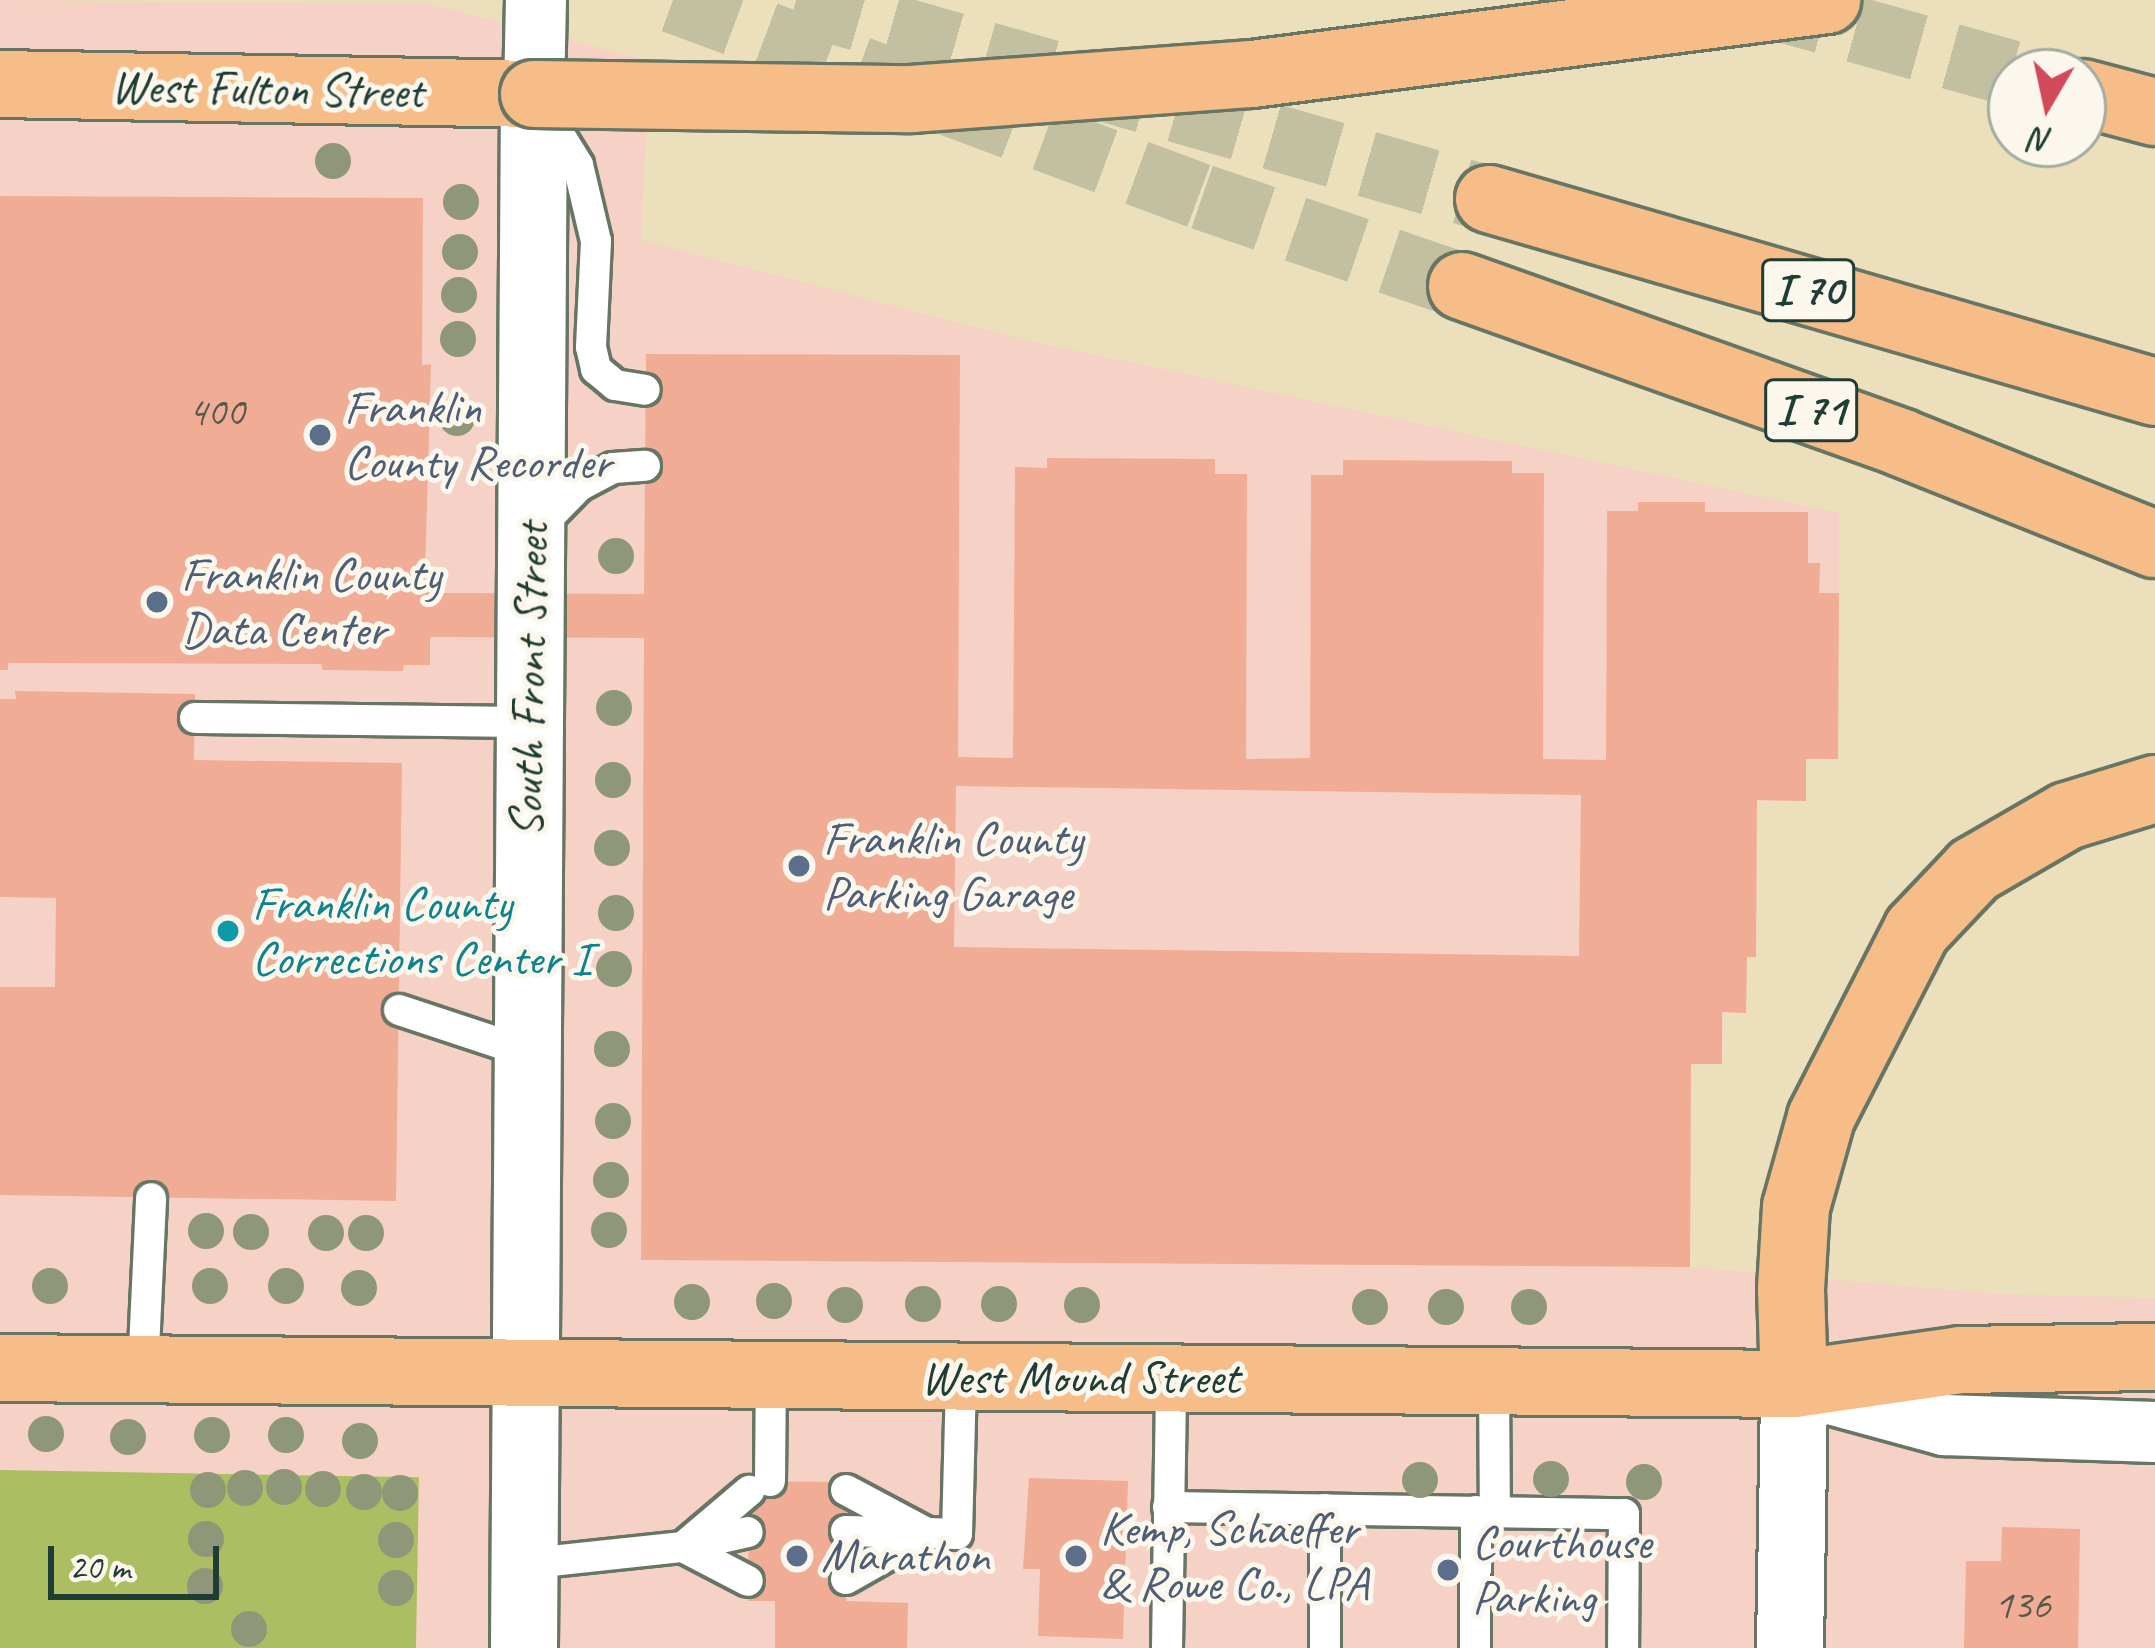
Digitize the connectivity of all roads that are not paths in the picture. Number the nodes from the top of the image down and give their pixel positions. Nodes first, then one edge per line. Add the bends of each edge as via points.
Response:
1 (536, 0) edge
2 (1827, 0) edge
3 (0, 84) edge
4 (534, 94) junction
5 (2107, 99) edge
6 (2155, 112) edge
7 (1489, 199) tunnel mouth
8 (1462, 286) tunnel mouth
9 (645, 391) dead end
10 (2155, 392) edge
11 (645, 466) dead end
12 (531, 536) junction
13 (2155, 544) edge
14 (195, 718) dead end
15 (527, 722) junction
16 (2155, 789) edge
17 (398, 1010) dead end
18 (526, 1052) junction
19 (151, 1198) dead end
20 (2155, 1357) edge
21 (0, 1368) edge
22 (142, 1370) junction
23 (524, 1375) junction
24 (771, 1375) junction
25 (961, 1378) junction
26 (1171, 1379) junction
27 (1494, 1382) junction
28 (1794, 1384) junction
29 (2155, 1432) edge
30 (846, 1490) dead end
31 (1168, 1507) junction
32 (1325, 1509) junction
33 (1486, 1512) junction
34 (846, 1531) dead end
35 (748, 1532) dead end
36 (927, 1533) junction
37 (683, 1547) junction
38 (523, 1564) junction
39 (846, 1579) dead end
40 (748, 1581) dead end
41 (524, 1648) edge
42 (1167, 1648) edge
43 (1325, 1648) edge
44 (1475, 1648) edge
45 (1623, 1648) edge
46 (1790, 1648) edge

1 - 4 street, South Front Street
2 - 4 main road, West Fulton Street, bridge via 1229,76 911,99
3 - 4 main road, West Fulton Street
4 - 9 lane via 578,165 596,241 596,369 615,385
4 - 12 street, South Front Street
5 - 6 main road
7 - 10 main road, I 70
8 - 13 main road, I 71 via 1902,443
11 - 12 lane via 613,468 579,486
12 - 15 street, South Front Street
14 - 15 lane
15 - 18 street, South Front Street
16 - 28 main road via 2067,816 1974,870 1917,930 1822,1118 1796,1207
17 - 18 lane
18 - 23 street, South Front Street
19 - 22 lane
20 - 28 main road via 1960,1360
21 - 22 main road, West Mound Street
22 - 23 main road, West Mound Street
23 - 24 main road, West Mound Street
23 - 38 street, South Front Street
24 - 25 main road, West Mound Street
24 - 37 lane via 759,1486
25 - 26 main road, West Mound Street
25 - 36 lane via 957,1534
26 - 27 main road, West Mound Street
26 - 31 lane
27 - 28 main road, West Mound Street
27 - 33 lane
28 - 29 street, West Mound Street via 1944,1425
28 - 46 street
30 - 36 lane
31 - 32 lane
31 - 42 lane
32 - 33 lane
32 - 43 lane
33 - 44 lane
33 - 45 lane via 1624,1514
34 - 36 lane
35 - 37 lane
36 - 39 lane
37 - 38 lane
37 - 40 lane
38 - 41 street, South Front Street

